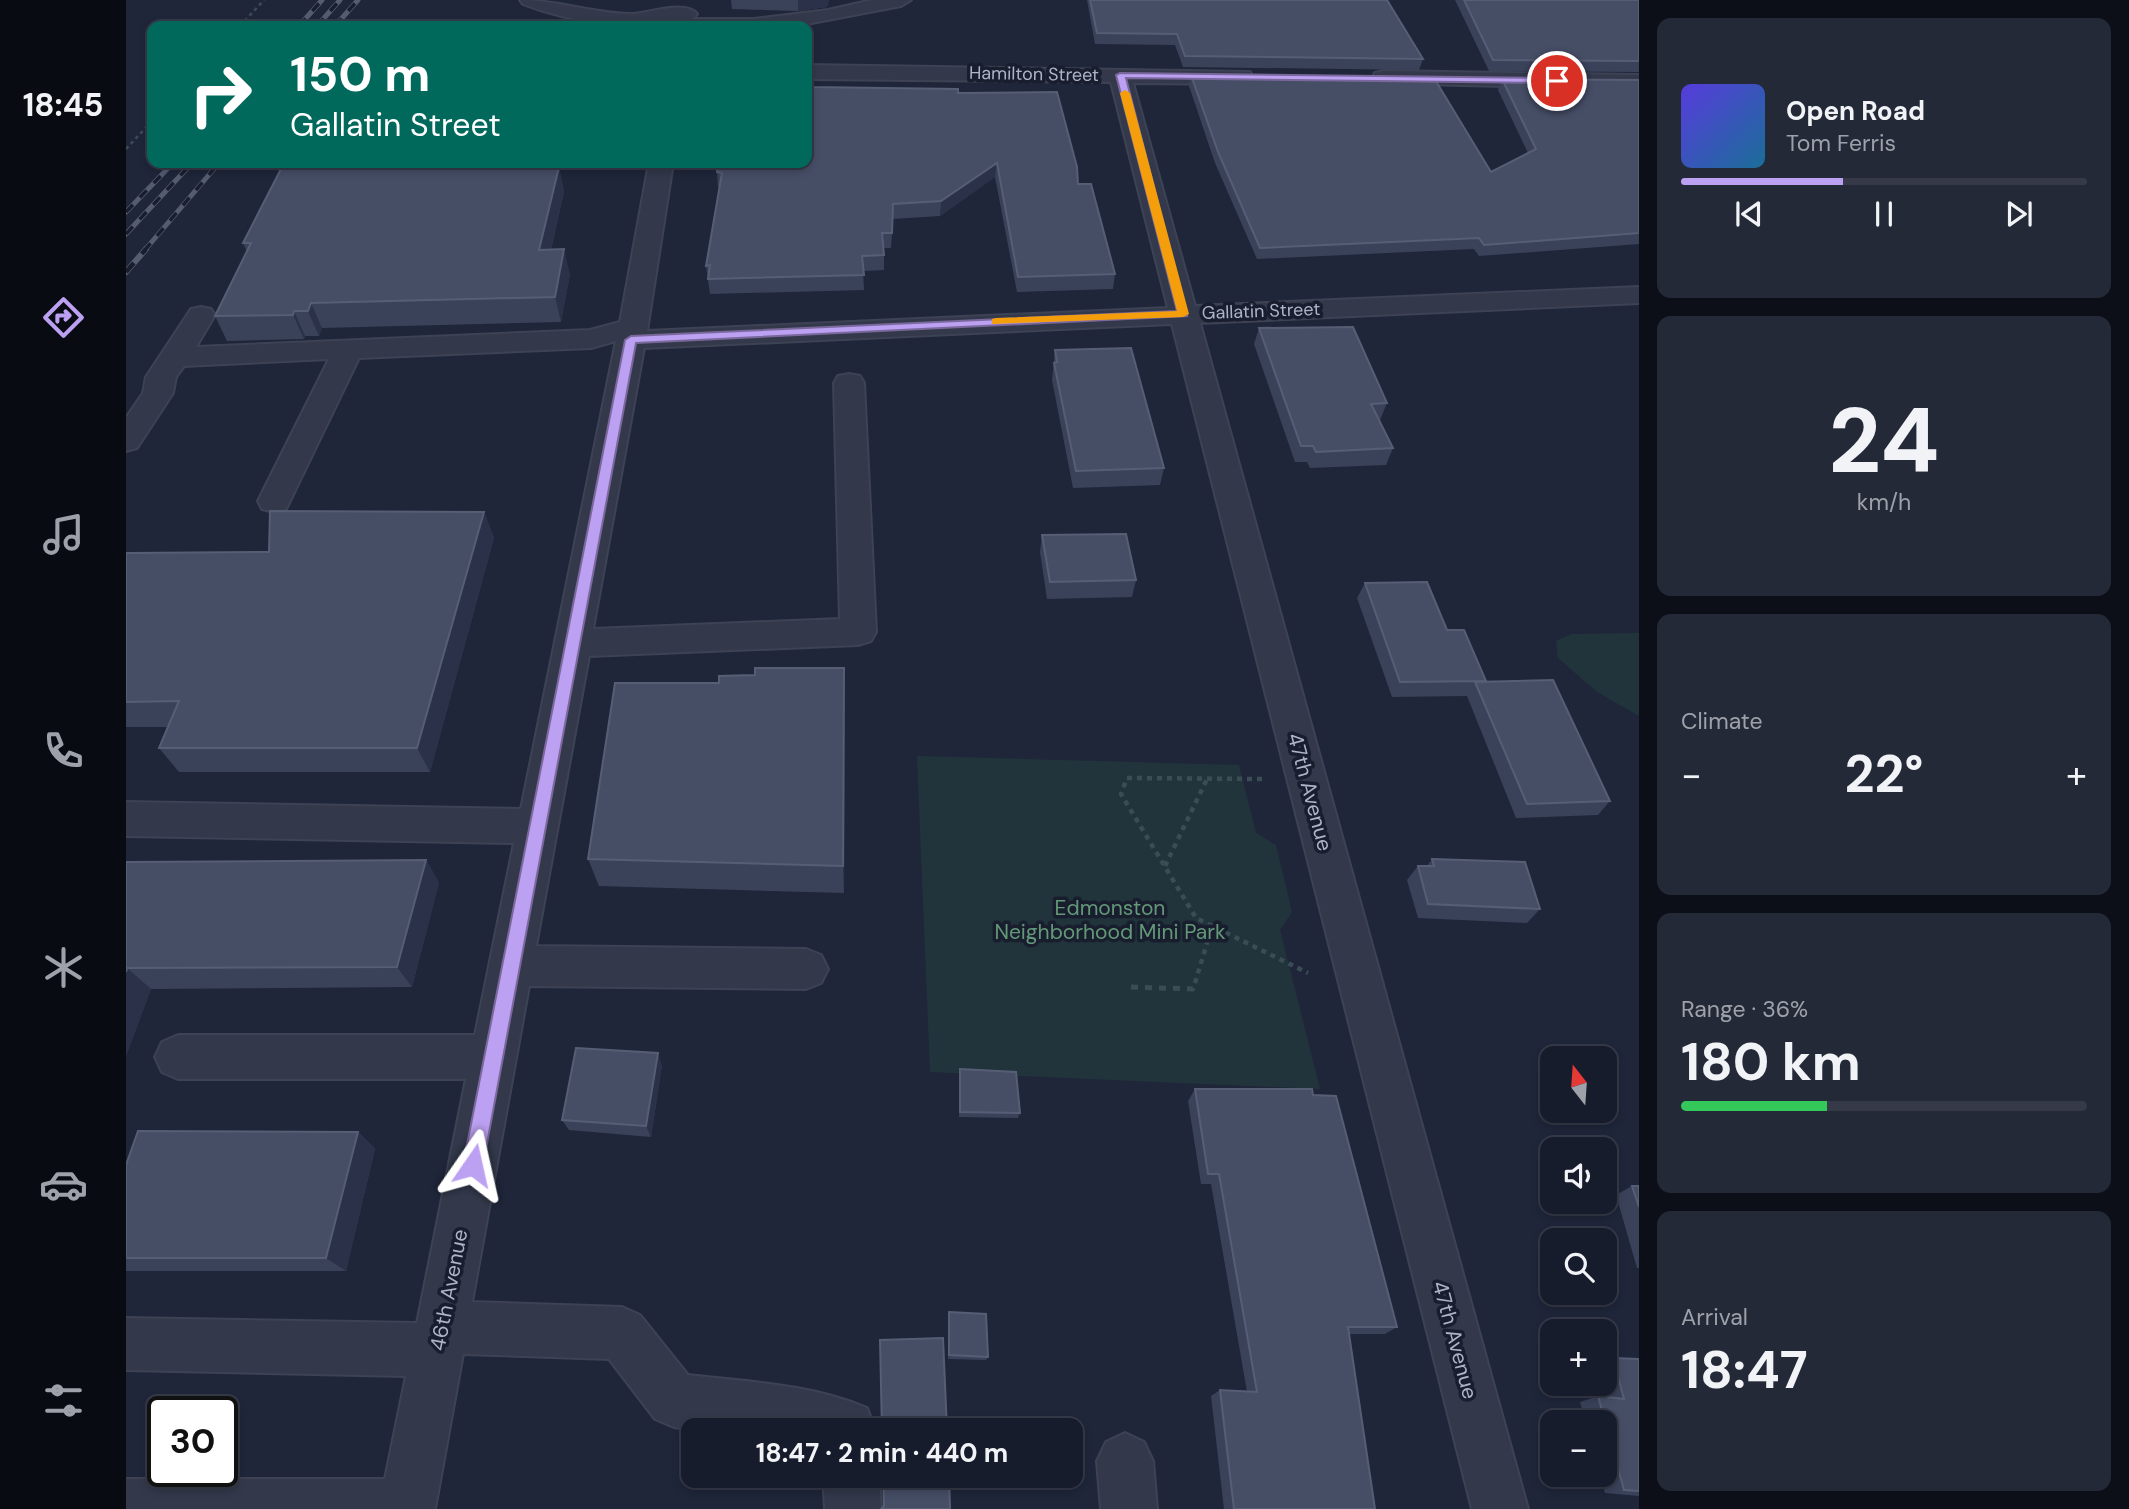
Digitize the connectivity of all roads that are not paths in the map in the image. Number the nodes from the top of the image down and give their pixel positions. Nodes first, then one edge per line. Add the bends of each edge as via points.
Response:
1 (530, 0) edge
2 (635, 0) edge
3 (901, 0) edge
4 (686, 16) edge
5 (658, 17) junction
6 (723, 21) edge
7 (786, 21) edge
8 (812, 72) edge
9 (1120, 75) junction
10 (1270, 77) edge
11 (1366, 78) edge
12 (1639, 82) edge
13 (660, 168) edge
14 (1639, 295) edge
15 (1183, 314) junction
16 (201, 315) dead end
17 (632, 333) junction
18 (348, 350) junction
19 (175, 358) junction
20 (849, 383) dead end
21 (126, 441) edge
22 (274, 501) dead end
23 (573, 643) junction
24 (126, 820) edge
25 (538, 826) junction
26 (511, 965) junction
27 (806, 969) dead end
28 (178, 1057) dead end
29 (494, 1057) junction
30 (440, 1338) junction
31 (126, 1344) edge
32 (815, 1418) edge
33 (852, 1488) edge
34 (126, 1507) edge
35 (407, 1508) edge
36 (853, 1509) edge
37 (1500, 1509) edge

1 - 5 street via 564,13 633,20
2 - 5 street via 643,12
3 - 7 street
4 - 5 street
4 - 6 street
8 - 9 street, Hamilton Street
9 - 10 street, Hamilton Street
9 - 15 street, 47th Avenue
11 - 12 street
13 - 17 street, 46th Avenue
14 - 15 street, Gallatin Street
15 - 17 street, Gallatin Street
15 - 37 street, 47th Avenue
16 - 19 street
17 - 18 street, Gallatin Street via 591,339
17 - 23 street, 46th Avenue
18 - 19 street, Gallatin Street
18 - 22 street
19 - 21 street
20 - 23 street via 858,632
23 - 25 street, 46th Avenue
24 - 25 street
25 - 26 street, 46th Avenue
26 - 27 street
26 - 29 street, 46th Avenue
28 - 29 street
29 - 30 street, 46th Avenue
30 - 31 street
30 - 32 street via 622,1333 674,1400
30 - 35 street, 46th Avenue
33 - 36 street
34 - 35 street

